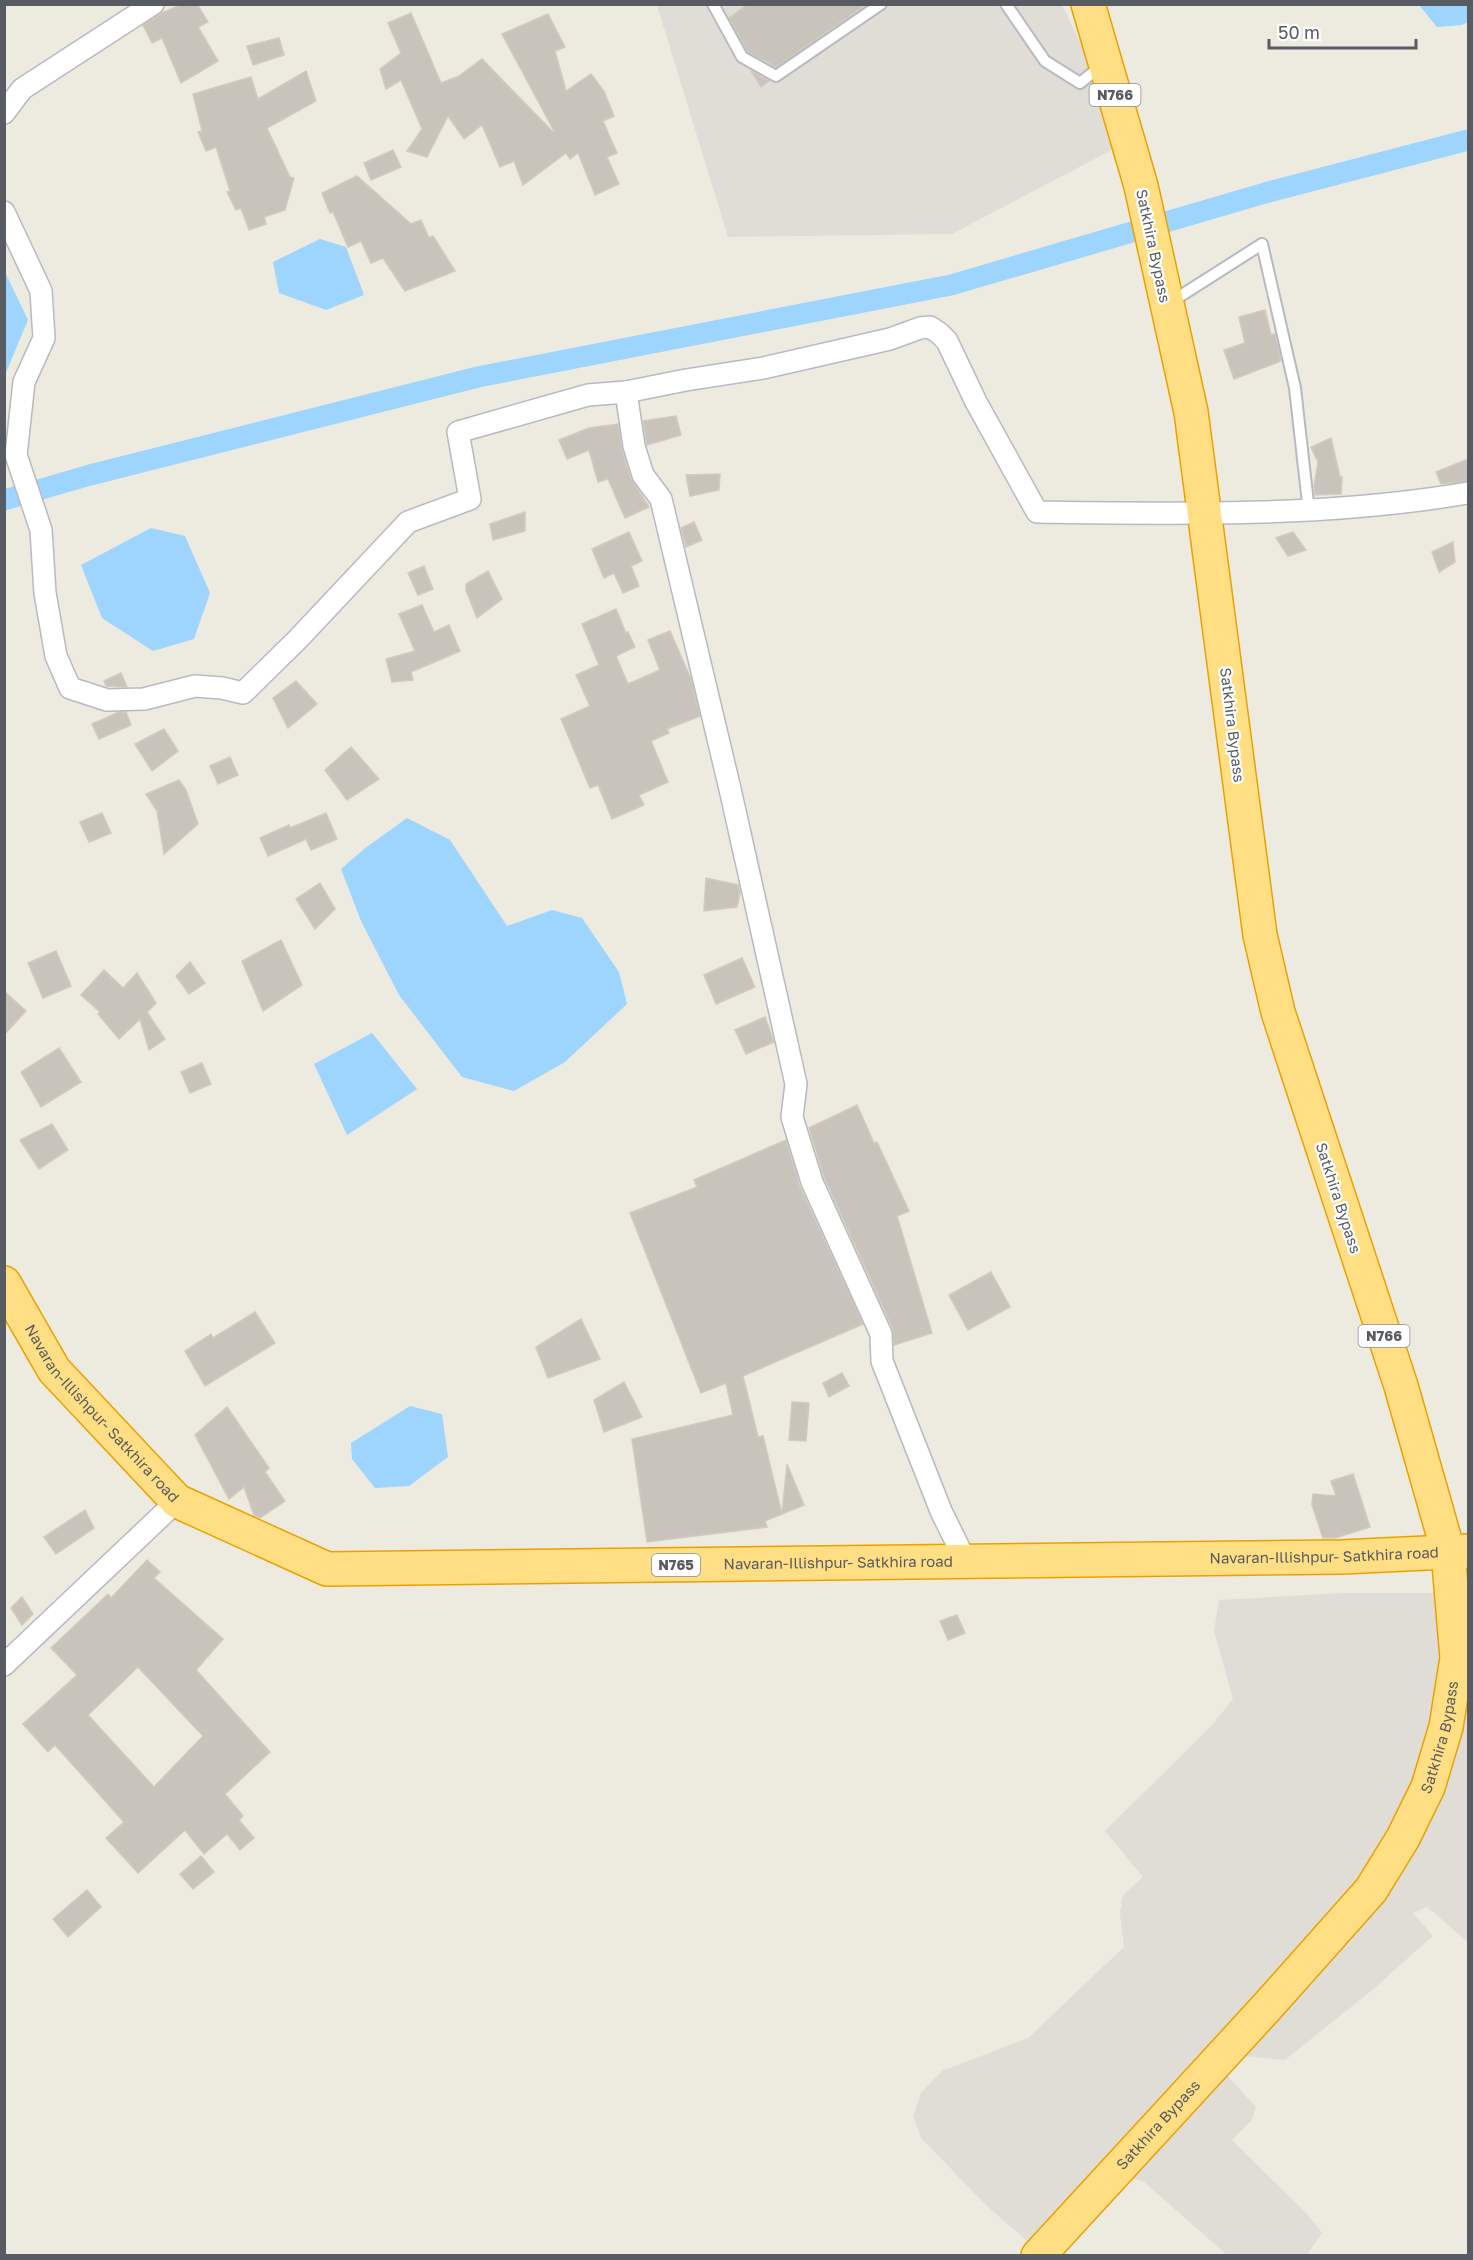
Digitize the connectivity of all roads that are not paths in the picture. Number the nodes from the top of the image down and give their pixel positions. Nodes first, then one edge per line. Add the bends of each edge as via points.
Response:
1 (153, 4) edge
2 (713, 4) edge
3 (881, 4) edge
4 (1006, 4) edge
5 (1088, 4) edge
6 (1106, 63) junction
7 (4, 113) edge
8 (4, 212) edge
9 (1164, 295) junction
10 (626, 392) junction
11 (1468, 493) edge
12 (1309, 512) junction
13 (1205, 514) junction
14 (4, 1283) edge
15 (177, 1501) junction
16 (1458, 1551) edge
17 (966, 1562) junction
18 (4, 1665) edge
19 (1038, 2256) edge

1 - 7 street via 22,89
2 - 3 lane via 742,57 776,76
4 - 6 lane via 1045,61 1080,83
5 - 6 highway, Satkhira Bypass / N766
6 - 9 highway, Satkhira Bypass / N766 via 1141,186
8 - 10 street via 41,291 44,338 24,382 16,455 41,530 45,593 56,656 70,688 107,700 144,699 195,686 243,693 408,522 470,499 458,432 588,395
9 - 12 lane via 1262,244 1295,388
9 - 13 highway, Satkhira Bypass / N766 via 1191,412
10 - 13 street via 763,368 930,327 956,356 976,402 1037,512
10 - 17 street via 643,475 661,499 761,926 796,1084 792,1117 812,1182 881,1334 882,1361 941,1511
11 - 12 street
12 - 13 street
13 - 16 highway, Satkhira Bypass / N766 via 1258,924 1278,1012
14 - 15 highway, Navaran-Illishpur- Satkhira road / N765 via 54,1370
15 - 17 highway, Navaran-Illishpur- Satkhira road / N765 via 327,1569
15 - 18 street
16 - 17 highway, Navaran-Illishpur- Satkhira road / N765 via 1342,1557
16 - 19 highway, Satkhira Bypass / N766 via 1457,1658 1446,1727 1428,1787 1403,1838 1371,1890

